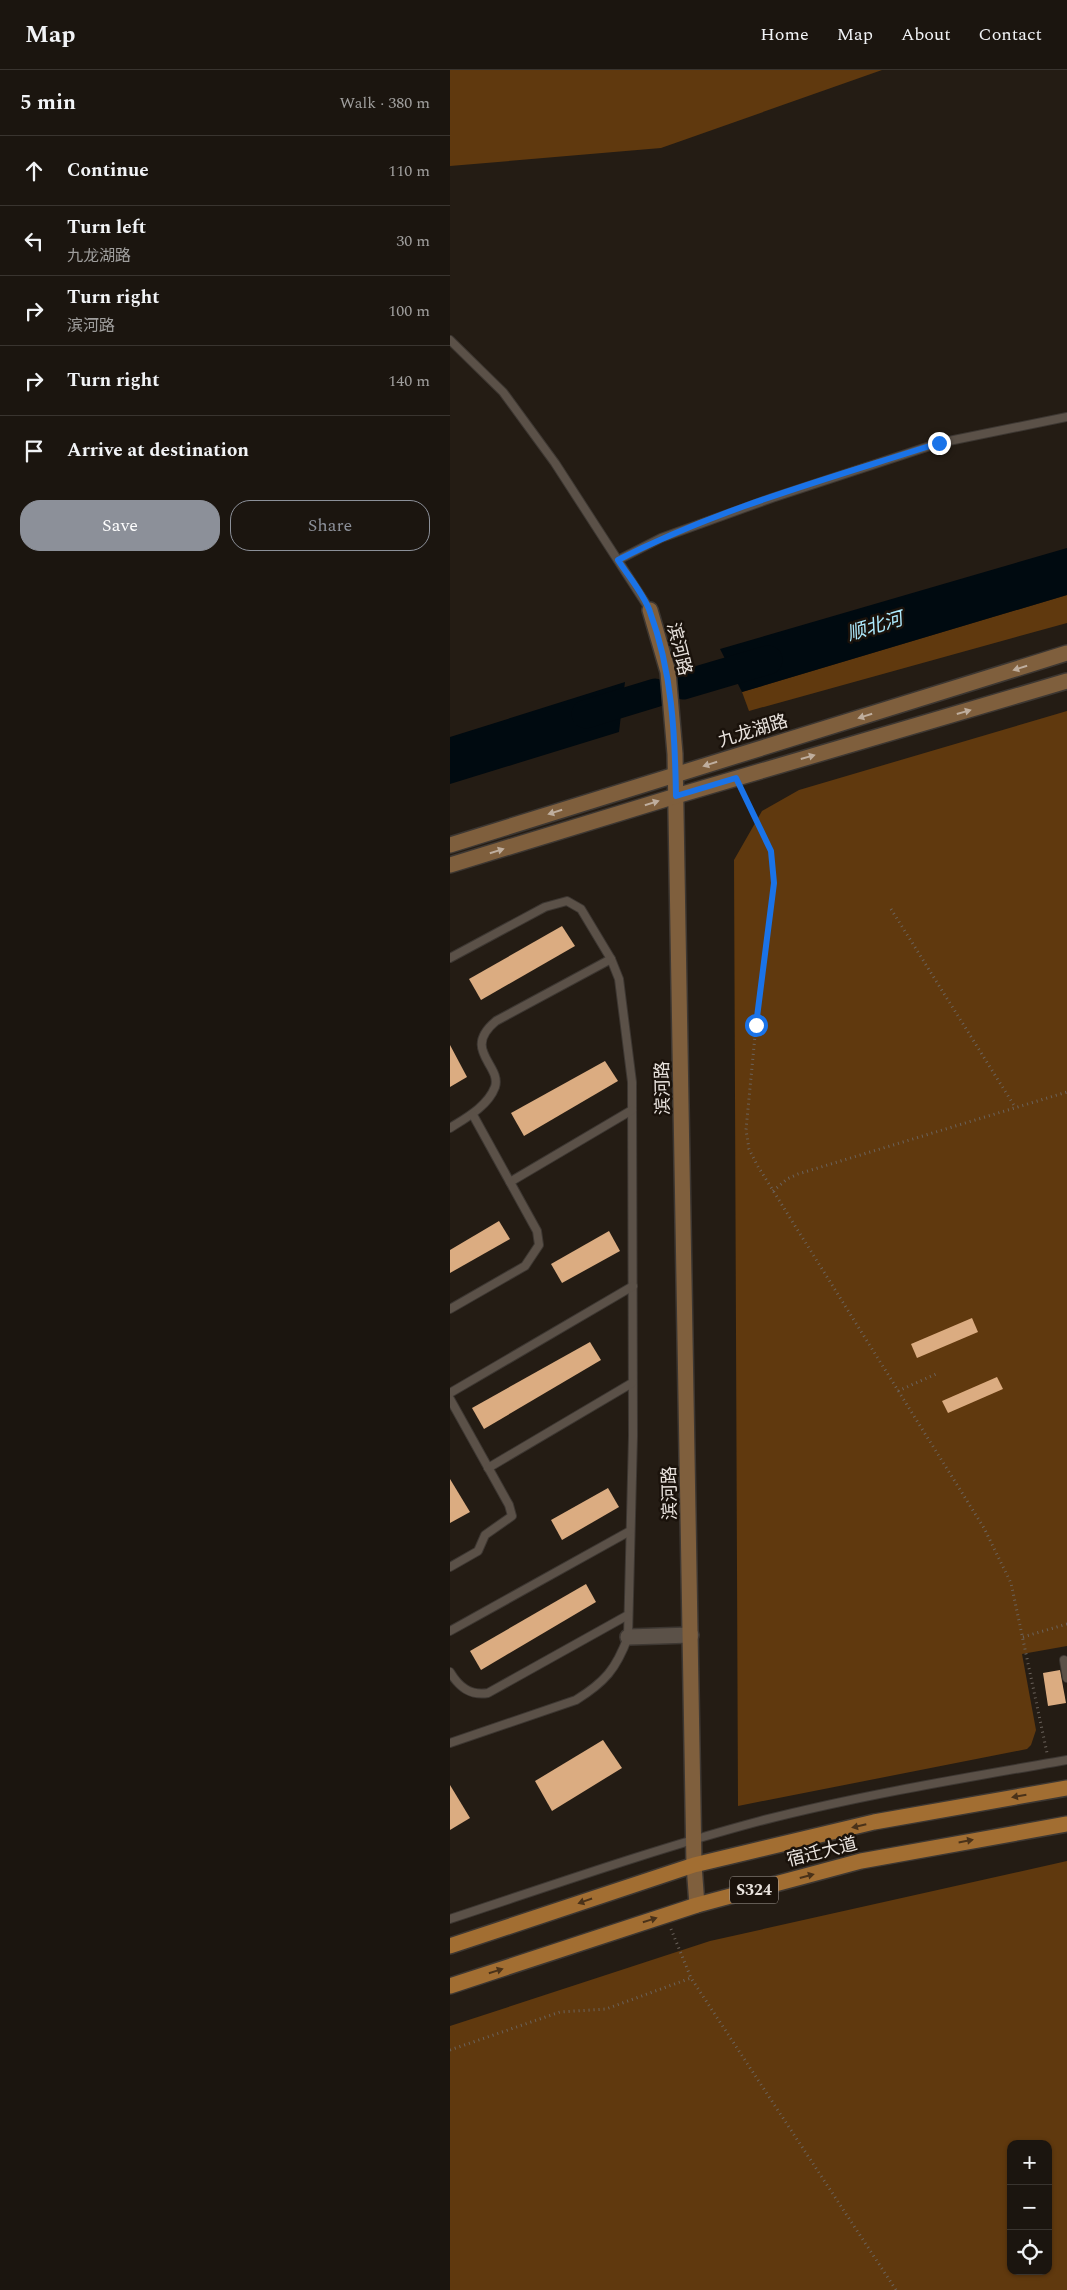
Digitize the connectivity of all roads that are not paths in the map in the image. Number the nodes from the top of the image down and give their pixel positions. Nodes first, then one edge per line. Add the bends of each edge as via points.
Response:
1 (450, 340) edge
2 (1067, 417) edge
3 (618, 560) junction
4 (650, 610) joint
5 (1067, 653) edge
6 (1067, 682) edge
7 (676, 775) junction
8 (676, 796) junction
9 (450, 845) edge
10 (450, 865) edge
11 (450, 958) edge
12 (611, 958) junction
13 (632, 1110) junction
14 (473, 1115) junction
15 (450, 1128) edge
16 (510, 1182) junction
17 (632, 1286) junction
18 (450, 1309) edge
19 (632, 1383) junction
20 (450, 1393) edge
21 (450, 1398) edge
22 (488, 1468) junction
23 (630, 1531) junction
24 (450, 1567) edge
25 (628, 1615) junction
26 (450, 1631) edge
27 (691, 1635) junction
28 (628, 1637) junction
29 (1064, 1660) dead end
30 (450, 1672) edge
31 (1067, 1678) edge
32 (450, 1743) edge
33 (1067, 1760) edge
34 (1067, 1788) edge
35 (1067, 1824) edge
36 (694, 1840) junction
37 (694, 1865) junction
38 (697, 1905) junction
39 (450, 1919) edge
40 (450, 1946) edge
41 (450, 1986) edge

1 - 3 lane, 滨河路 via 503,392 555,463
2 - 3 lane via 939,443 679,531
3 - 4 lane, 滨河路
4 - 7 main road, 滨河路 via 668,672
5 -> 7 main road, 九龙湖路
8 -> 6 main road
7 - 8 main road, 滨河路
7 -> 9 main road, 九龙湖路
10 -> 8 main road
8 - 27 main road, 滨河路
11 - 12 lane via 545,907 567,902 581,909
12 - 13 lane via 619,979 632,1082
12 - 14 lane via 489,1027 481,1042 495,1086
13 - 16 lane
13 - 17 lane
14 - 15 lane
14 - 16 lane
16 - 18 lane via 540,1238 536,1253 525,1266
17 - 19 lane
17 - 20 lane
19 - 22 lane
19 - 23 lane
21 - 22 lane
22 - 24 lane via 512,1516 481,1539 478,1551
23 - 25 lane
23 - 26 lane
25 - 28 lane
25 - 30 lane via 488,1693 473,1694 465,1690
27 - 28 street
27 - 36 main road, 滨河路
28 - 32 lane via 610,1675 576,1700
29 - 31 lane
33 - 36 lane via 860,1798
34 -> 37 main road, 宿迁大道 / S324 via 874,1822
38 -> 35 main road, 宿迁大道 / S324 via 861,1861
36 - 37 main road, 滨河路
36 - 39 lane
37 - 38 main road, 滨河路
37 -> 40 main road, 宿迁大道 / S324
41 -> 38 main road, 宿迁大道 / S324

